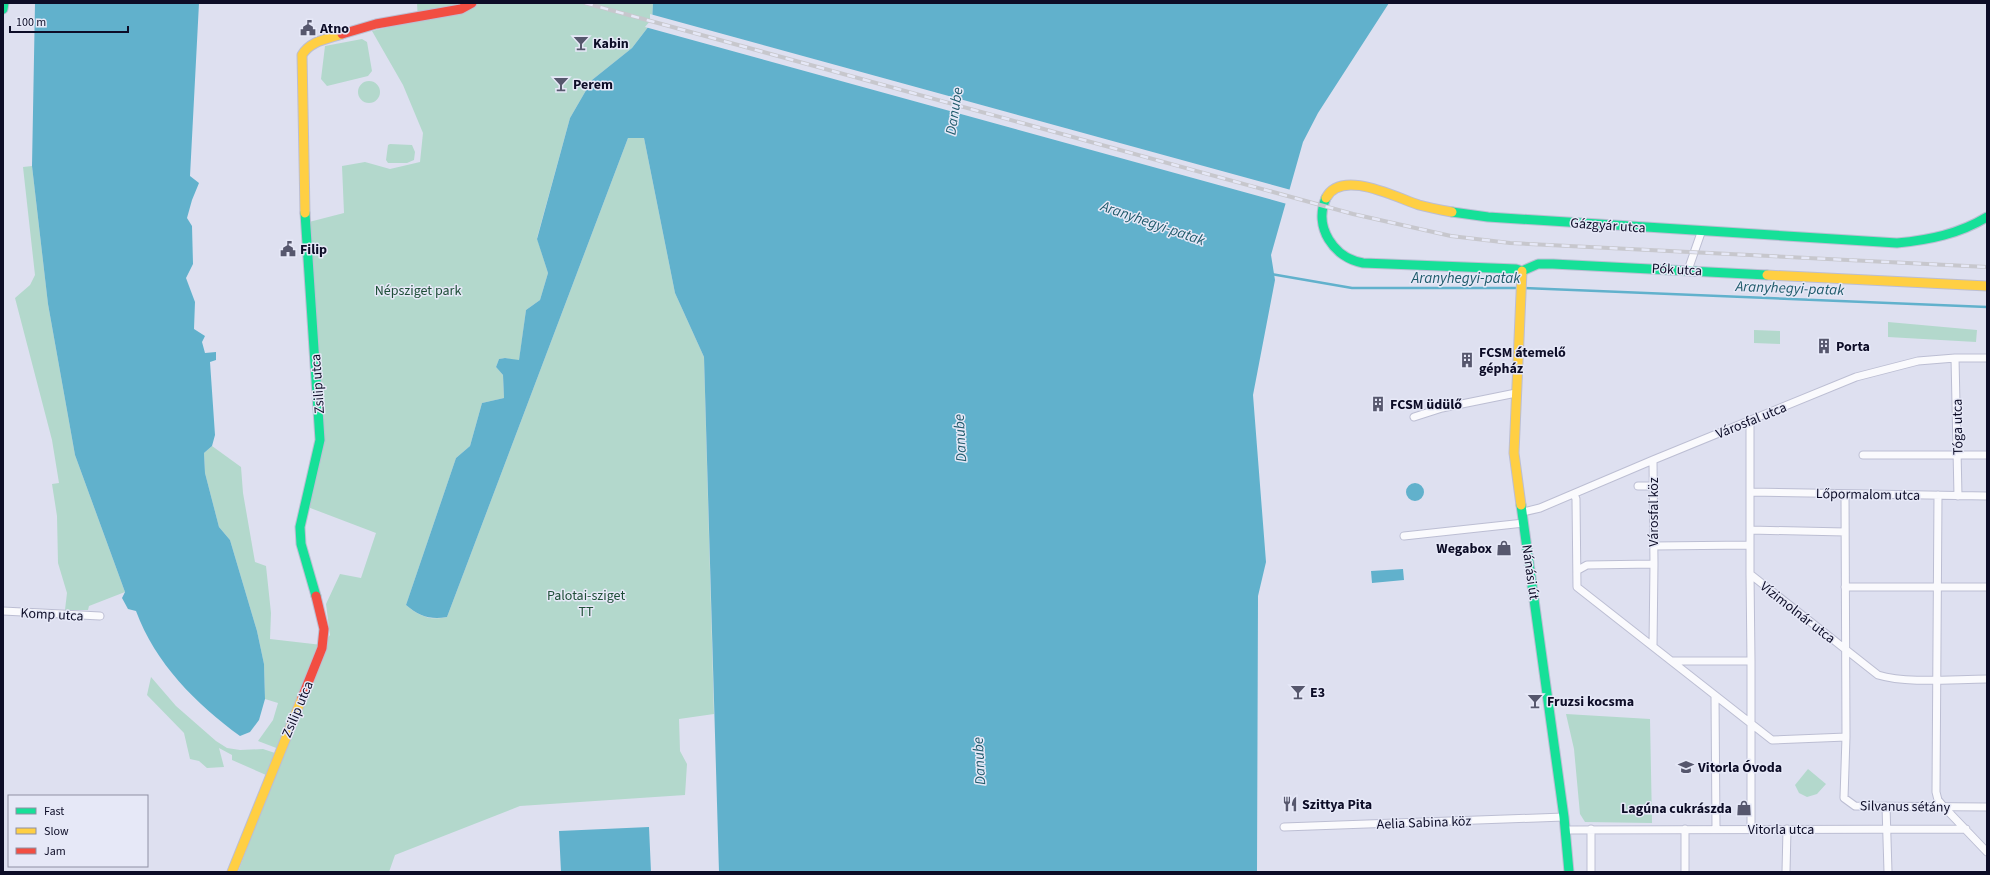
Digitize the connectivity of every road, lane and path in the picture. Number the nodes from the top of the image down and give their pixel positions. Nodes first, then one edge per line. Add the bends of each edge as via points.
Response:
1 (4, 3) edge
2 (472, 3) edge
3 (3, 9) edge
4 (1987, 217) edge
5 (1702, 230) junction
6 (1368, 264) joint
7 (1688, 270) junction
8 (1521, 273) junction
9 (1987, 286) edge
10 (1955, 358) junction
11 (1987, 358) edge
12 (1516, 393) junction
13 (1414, 417) dead end
14 (1750, 421) junction
15 (1958, 454) junction
16 (1987, 454) edge
17 (1863, 455) dead end
18 (1653, 460) junction
19 (1638, 486) dead end
20 (1653, 486) junction
21 (1750, 492) junction
22 (1574, 494) junction
23 (1845, 494) junction
24 (1938, 495) junction
25 (1958, 496) junction
26 (1987, 496) edge
27 (1523, 512) junction
28 (1524, 523) junction
29 (1750, 530) junction
30 (1845, 532) junction
31 (1404, 536) dead end
32 (1750, 545) junction
33 (1654, 546) junction
34 (1654, 564) junction
35 (1578, 570) junction
36 (1750, 574) junction
37 (1845, 587) junction
38 (1937, 587) junction
39 (1987, 587) edge
40 (3, 611) edge
41 (100, 616) dead end
42 (1653, 646) junction
43 (1846, 649) junction
44 (1672, 661) junction
45 (1751, 661) junction
46 (1936, 679) junction
47 (1987, 679) edge
48 (1715, 696) junction
49 (1750, 723) junction
50 (1846, 737) junction
51 (1886, 806) junction
52 (1943, 806) junction
53 (1987, 807) edge
54 (1564, 817) junction
55 (1284, 827) dead end
56 (1591, 829) junction
57 (1685, 829) junction
58 (1716, 829) junction
59 (1751, 829) junction
60 (1787, 829) junction
61 (1887, 829) junction
62 (1966, 829) junction
63 (1566, 830) junction
64 (1987, 852) edge
65 (232, 872) edge
66 (1569, 872) edge
67 (1591, 872) edge
68 (1685, 872) edge
69 (1786, 872) edge
70 (1888, 872) edge

1 - 3 street
2 - 65 street, Zsilip utca via 461,9 376,24 316,42 306,48 302,55 305,231 320,440 300,527 301,544 322,618 323,642 316,666
4 - 5 street, Gázgyár utca via 1962,232 1930,240 1897,243
5 - 6 street, Gázgyár utca via 1488,217 1427,207 1359,185 1334,188 1328,193 1321,211 1326,236 1335,250 1350,261
5 - 7 street
6 - 8 street, Pók utca via 1516,269
7 - 8 street, Pók utca via 1538,264
7 - 9 street, Pók utca
8 - 12 street, Nánási út
10 - 11 street, Városfal utca
10 - 14 street, Városfal utca via 1918,361 1856,377
10 - 15 street, Tóga utca
12 - 13 street via 1442,408
12 - 27 street, Nánási út via 1514,453
14 - 18 street, Városfal utca
14 - 21 street, Vízimolnár utca
15 - 16 street
15 - 17 street
15 - 25 street, Tóga utca
18 - 20 street, Városfal köz
18 - 22 street, Városfal utca
19 - 20 street
20 - 33 street, Városfal köz
21 - 23 street, Lőpormalom utca
21 - 29 street, Vízimolnár utca
22 - 27 street, Városfal utca
22 - 35 street
23 - 24 street, Lőpormalom utca
23 - 30 street
24 - 25 street, Lőpormalom utca
24 - 38 street
25 - 26 street, Lőpormalom utca
27 - 28 street, Nánási út
28 - 31 street
28 - 54 street, Nánási út
29 - 30 street
29 - 32 street, Vízimolnár utca
30 - 37 street
32 - 33 street
32 - 36 street, Vízimolnár utca
33 - 34 street, Városfal köz
34 - 35 street via 1588,565
34 - 42 street
35 - 42 street via 1577,587
36 - 43 street, Vízimolnár utca
36 - 45 street, Vízimolnár utca
37 - 38 street
37 - 43 street
38 - 39 street
38 - 46 street
40 - 41 street, Komp utca
42 - 44 street
43 - 46 street, Vízimolnár utca via 1878,674 1888,678
43 - 50 street, Vízimolnár utca
44 - 45 street
44 - 48 street
45 - 49 street
46 - 47 street, Vízimolnár utca
46 - 52 street via 1936,792
48 - 49 street
48 - 58 street
49 - 50 street via 1772,740
49 - 59 street
50 - 51 street, Silvanus sétány via 1844,798 1855,806
51 - 52 street, Silvanus sétány
51 - 61 street
52 - 53 street, Silvanus sétány
52 - 62 street
54 - 55 street, Aelia Sabina köz
54 - 63 street, Nánási út
56 - 57 street, Vitorla utca
56 - 63 street, Vitorla utca
56 - 67 street
57 - 58 street, Vitorla utca
57 - 68 street
58 - 59 street, Vitorla utca
59 - 60 street, Vitorla utca
60 - 61 street, Vitorla utca
60 - 69 street
61 - 62 street, Vitorla utca
61 - 70 street
62 - 64 street
63 - 66 street, Nánási út

